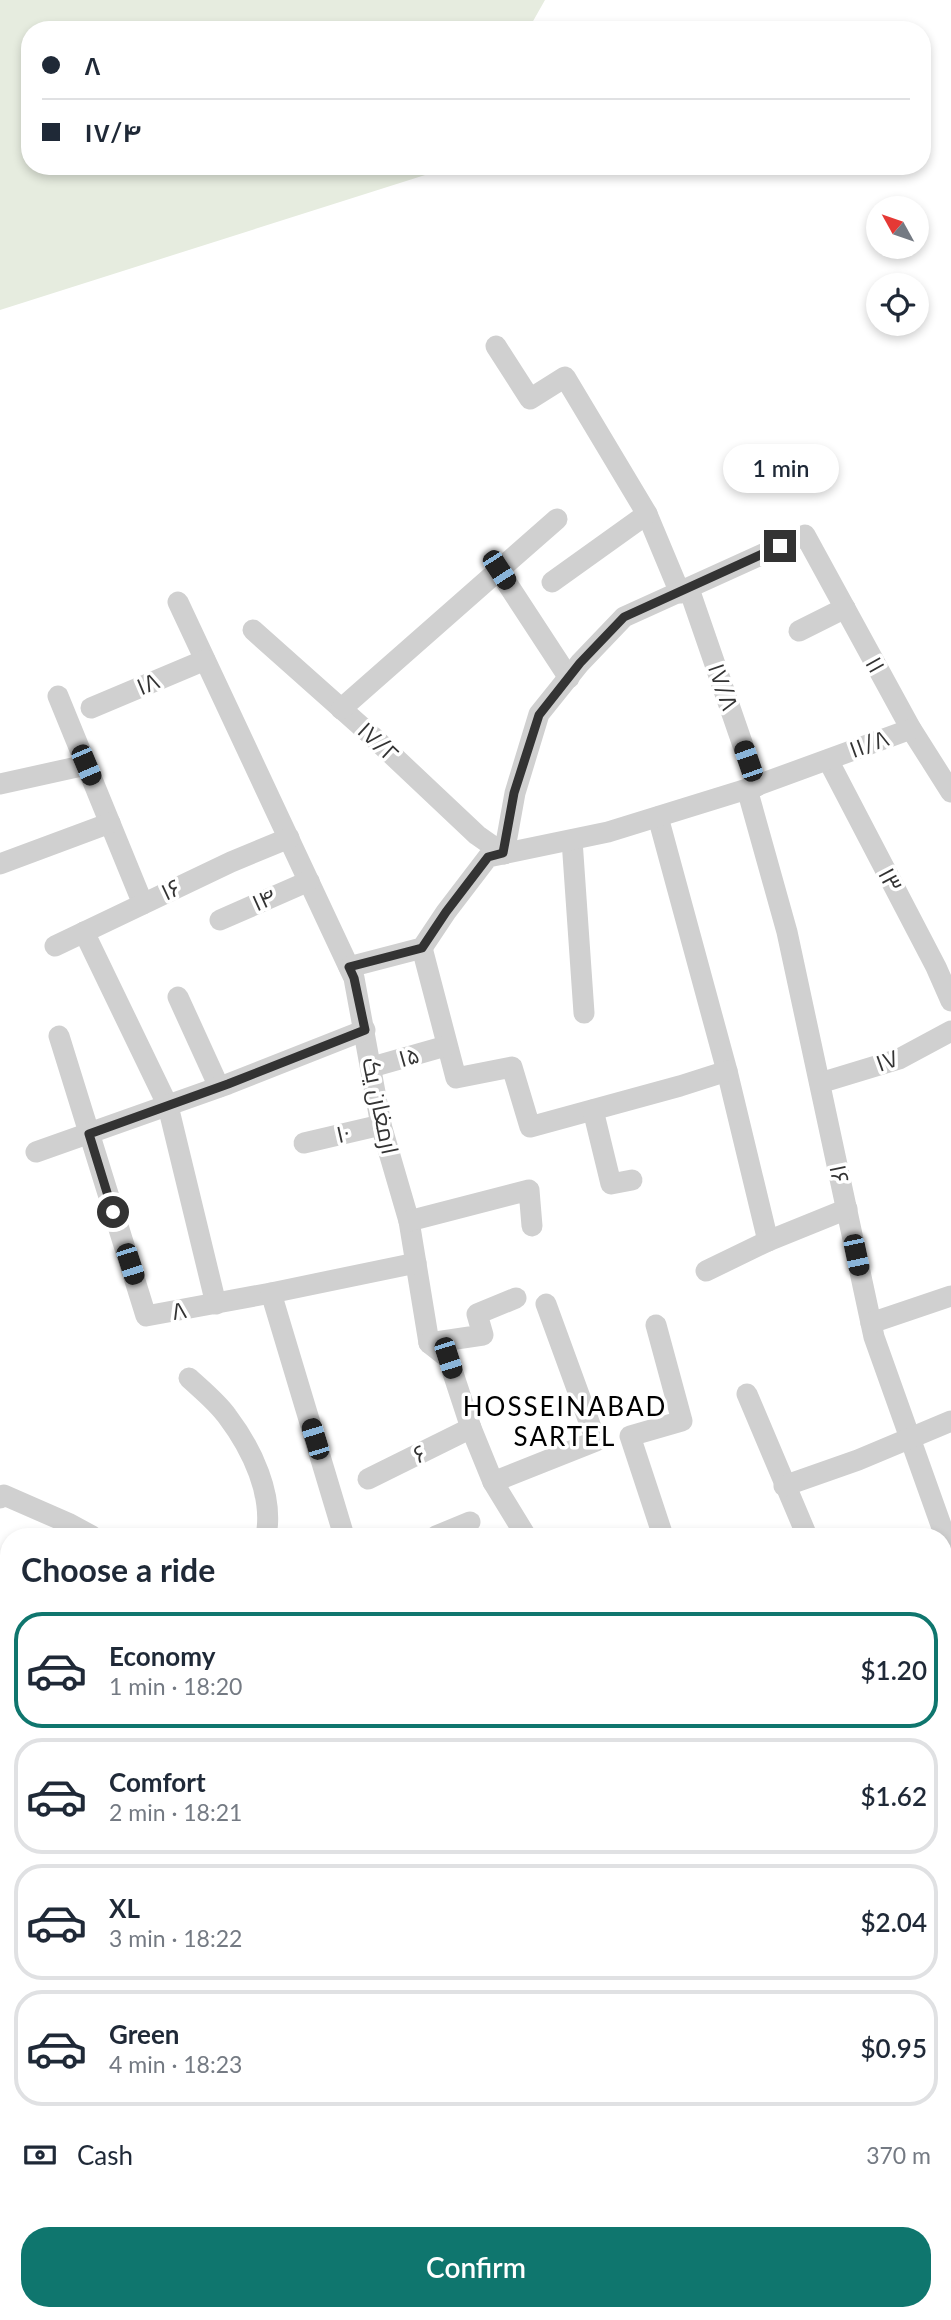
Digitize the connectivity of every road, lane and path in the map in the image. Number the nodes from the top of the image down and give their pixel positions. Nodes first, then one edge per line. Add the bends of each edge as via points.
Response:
1 (496, 346) dead end
2 (647, 514) junction
3 (557, 519) dead end
4 (499, 570) junction
5 (552, 582) dead end
6 (685, 591) junction
7 (178, 602) dead end
8 (845, 608) junction
9 (253, 631) dead end
10 (799, 631) dead end
11 (205, 660) junction
12 (569, 678) junction
13 (58, 696) dead end
14 (91, 708) dead end
15 (341, 709) junction
16 (911, 729) junction
17 (828, 760) junction
18 (86, 765) junction
19 (0, 784) edge
20 (752, 787) junction
21 (951, 792) edge
22 (658, 817) junction
23 (110, 822) junction
24 (289, 838) junction
25 (572, 840) junction
26 (496, 855) junction
27 (0, 863) edge
28 (309, 881) junction
29 (143, 904) junction
30 (220, 920) dead end
31 (84, 932) junction
32 (55, 946) dead end
33 (422, 948) junction
34 (349, 967) junction
35 (178, 997) dead end
36 (951, 1001) edge
37 (584, 1013) dead end
38 (365, 1030) junction
39 (951, 1031) edge
40 (59, 1036) dead end
41 (446, 1046) junction
42 (372, 1068) junction
43 (727, 1071) junction
44 (820, 1083) junction
45 (219, 1087) junction
46 (168, 1106) junction
47 (593, 1110) junction
48 (381, 1125) junction
49 (89, 1134) junction
50 (304, 1143) dead end
51 (36, 1153) dead end
52 (632, 1180) dead end
53 (847, 1209) junction
54 (409, 1221) junction
55 (532, 1226) dead end
56 (768, 1241) junction
57 (416, 1263) junction
58 (706, 1271) dead end
59 (271, 1293) junction
60 (951, 1296) edge
61 (516, 1298) dead end
62 (216, 1304) junction
63 (546, 1304) dead end
64 (871, 1322) junction
65 (656, 1325) dead end
66 (429, 1343) junction
67 (189, 1378) dead end
68 (747, 1394) dead end
69 (951, 1421) edge
70 (471, 1428) junction
71 (909, 1439) junction
72 (368, 1479) dead end
73 (493, 1482) junction
74 (784, 1486) junction
75 (0, 1498) edge
76 (470, 1522) dead end
77 (77, 1528) edge
78 (267, 1528) edge
79 (342, 1528) edge
80 (455, 1528) edge
81 (521, 1528) edge
82 (660, 1528) edge
83 (803, 1528) edge
84 (942, 1528) edge

1 - 2 street, ۱۷/۸ via 530,399 565,377
2 - 5 street
2 - 6 street, ۱۷/۸
3 - 4 street
4 - 12 street
4 - 15 street
6 - 8 street, ۱۱ via 805,535
6 - 12 street via 624,617
6 - 20 street, ۱۷/۸
7 - 11 street, ارمغان یک
8 - 10 street
8 - 16 street, ۱۱
9 - 15 street, ۱۷/۲
11 - 14 street, ۱۸
11 - 24 street, ارمغان یک
12 - 26 street via 539,715
13 - 18 street
15 - 26 street, ۱۷/۲
16 - 17 street, ۱۱/۸
16 - 21 street, ۱۱
17 - 20 street, ۱۱/۸
17 - 36 street, ۱۳
18 - 19 street
18 - 23 street
20 - 22 street, ۱۱/۸
20 - 44 street, ۱۶
22 - 25 street, ۱۱/۸
22 - 43 street
23 - 27 street
23 - 29 street
24 - 28 street, ارمغان یک
24 - 29 street, ۱۶
25 - 26 street, ۱۱/۸
25 - 37 street
26 - 33 street via 446,912
28 - 30 street, ۱۴
28 - 34 street, ارمغان یک
29 - 31 street, ۱۶
31 - 32 street, ۱۶
31 - 46 street
33 - 34 street
33 - 41 street
34 - 38 street, ارمغان یک
35 - 45 street
38 - 42 street, ارمغان یک
38 - 45 street
39 - 44 street, ۱۷ via 899,1059
40 - 49 street, ۸
41 - 42 street, ۱۵
41 - 47 street via 456,1078 512,1067 530,1127
42 - 48 street, ارمغان یک
43 - 47 street
43 - 56 street
44 - 53 street, ۱۶
45 - 46 street
46 - 49 street
46 - 62 street
47 - 52 street via 611,1184
48 - 50 street, ۱۰
48 - 54 street, ارمغان یک
49 - 51 street
49 - 62 street, ۸ via 146,1316
53 - 56 street
53 - 64 street, ۱۶
54 - 55 street via 529,1191
54 - 57 street, ارمغان یک
56 - 58 street
57 - 59 street, ۸
57 - 66 street, ارمغان یک
59 - 62 street, ۸
59 - 79 street
60 - 64 street
61 - 66 street via 477,1314 483,1335
63 - 73 street via 596,1441
64 - 71 street, ۱۶
65 - 82 street via 682,1421 630,1436
66 - 70 street via 448,1358
67 - 78 street via 227,1415 254,1460 265,1491
68 - 74 street
69 - 71 street
70 - 72 street, ۶
70 - 73 street
71 - 74 street
71 - 84 street, ۱۶
73 - 81 street
74 - 83 street
75 - 77 street via 4,1495
76 - 80 street

